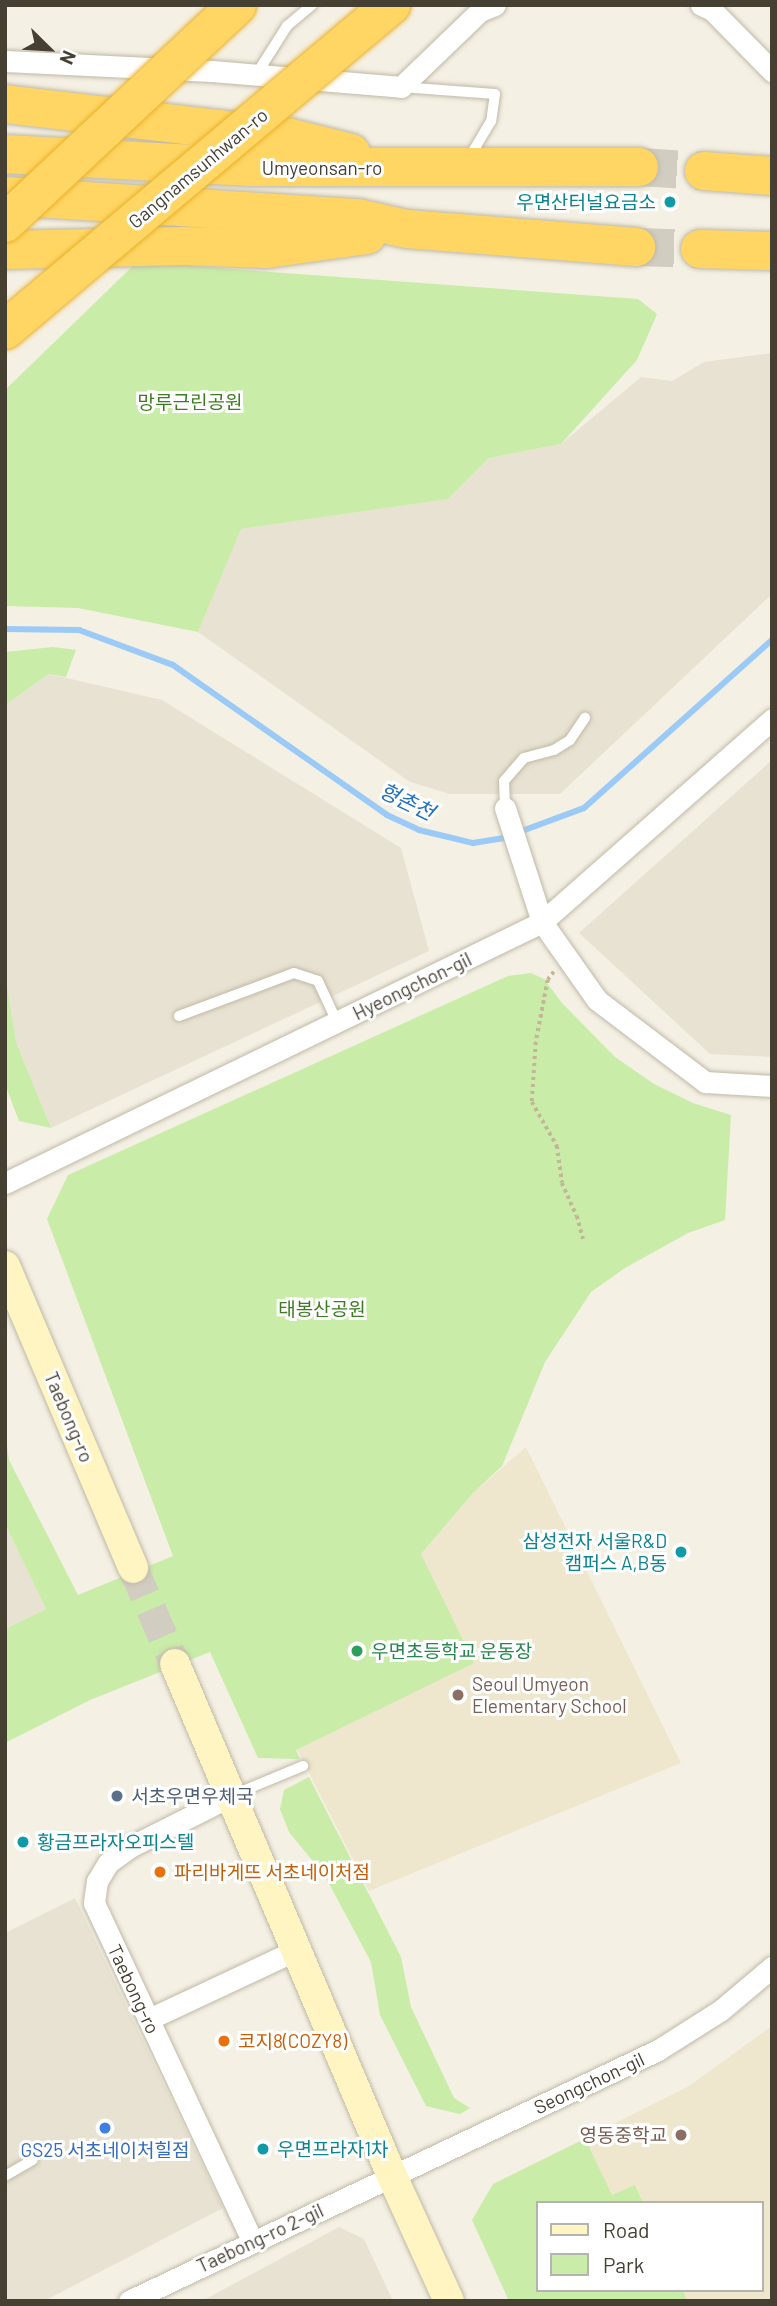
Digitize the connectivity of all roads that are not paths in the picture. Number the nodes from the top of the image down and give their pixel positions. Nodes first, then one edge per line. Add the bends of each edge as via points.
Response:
1 (237, 5) edge
2 (312, 5) edge
3 (391, 5) edge
4 (495, 5) edge
5 (701, 5) edge
6 (5, 61) edge
7 (772, 71) edge
8 (256, 75) junction
9 (401, 87) junction
10 (5, 104) edge
11 (5, 154) edge
12 (639, 167) tunnel mouth
13 (414, 168) junction
14 (463, 168) junction
15 (704, 171) tunnel mouth
16 (772, 176) edge
17 (5, 196) edge
18 (5, 223) edge
19 (407, 229) junction
20 (636, 247) tunnel mouth
21 (700, 249) tunnel mouth
22 (5, 250) edge
23 (772, 251) edge
24 (5, 330) edge
25 (585, 718) dead end
26 (772, 719) edge
27 (505, 808) joint
28 (542, 922) junction
29 (179, 1016) dead end
30 (337, 1022) junction
31 (772, 1086) edge
32 (5, 1183) edge
33 (5, 1266) edge
34 (133, 1568) tunnel mouth
35 (175, 1664) tunnel mouth
36 (303, 1766) dead end
37 (231, 1796) junction
38 (296, 1950) junction
39 (772, 1967) edge
40 (149, 2019) junction
41 (33, 2160) dead end
42 (5, 2176) edge
43 (392, 2176) junction
44 (253, 2240) junction
45 (130, 2301) edge
46 (450, 2301) edge

1 - 18 highway, bridge
2 - 8 lane via 287,26
3 - 24 highway, Gangnamsunhwan-ro, bridge
4 - 9 street via 480,11
5 - 7 street via 712,10
6 - 8 street
8 - 9 street
9 - 14 lane via 495,94 491,121
10 - 13 highway via 287,137
11 - 13 highway, Umyeonsan-ro via 252,167
12 - 14 highway, Umyeonsan-ro
13 - 14 highway, Umyeonsan-ro
15 - 16 highway
17 - 19 highway via 358,218
19 - 20 highway
19 - 22 highway via 266,249
21 - 23 highway
25 - 27 lane via 570,740 524,758 504,780
26 - 28 street, Hyeongchon-gil
27 - 28 street
28 - 30 street, Hyeongchon-gil
28 - 31 street via 597,1000 705,1082
29 - 30 lane via 294,973 317,981
30 - 32 street, Hyeongchon-gil
33 - 34 street, Taebong-ro
35 - 37 street
36 - 37 lane
37 - 38 street
37 - 40 street, Taebong-ro via 130,1847 108,1863 97,1881 94,1903
38 - 40 street
38 - 43 street
39 - 43 street, Seongchon-gil via 721,2010 658,2050
40 - 44 street, Taebong-ro
41 - 42 lane
43 - 44 street, Taebong-ro 2-gil
43 - 46 street
44 - 45 street, Taebong-ro 2-gil

